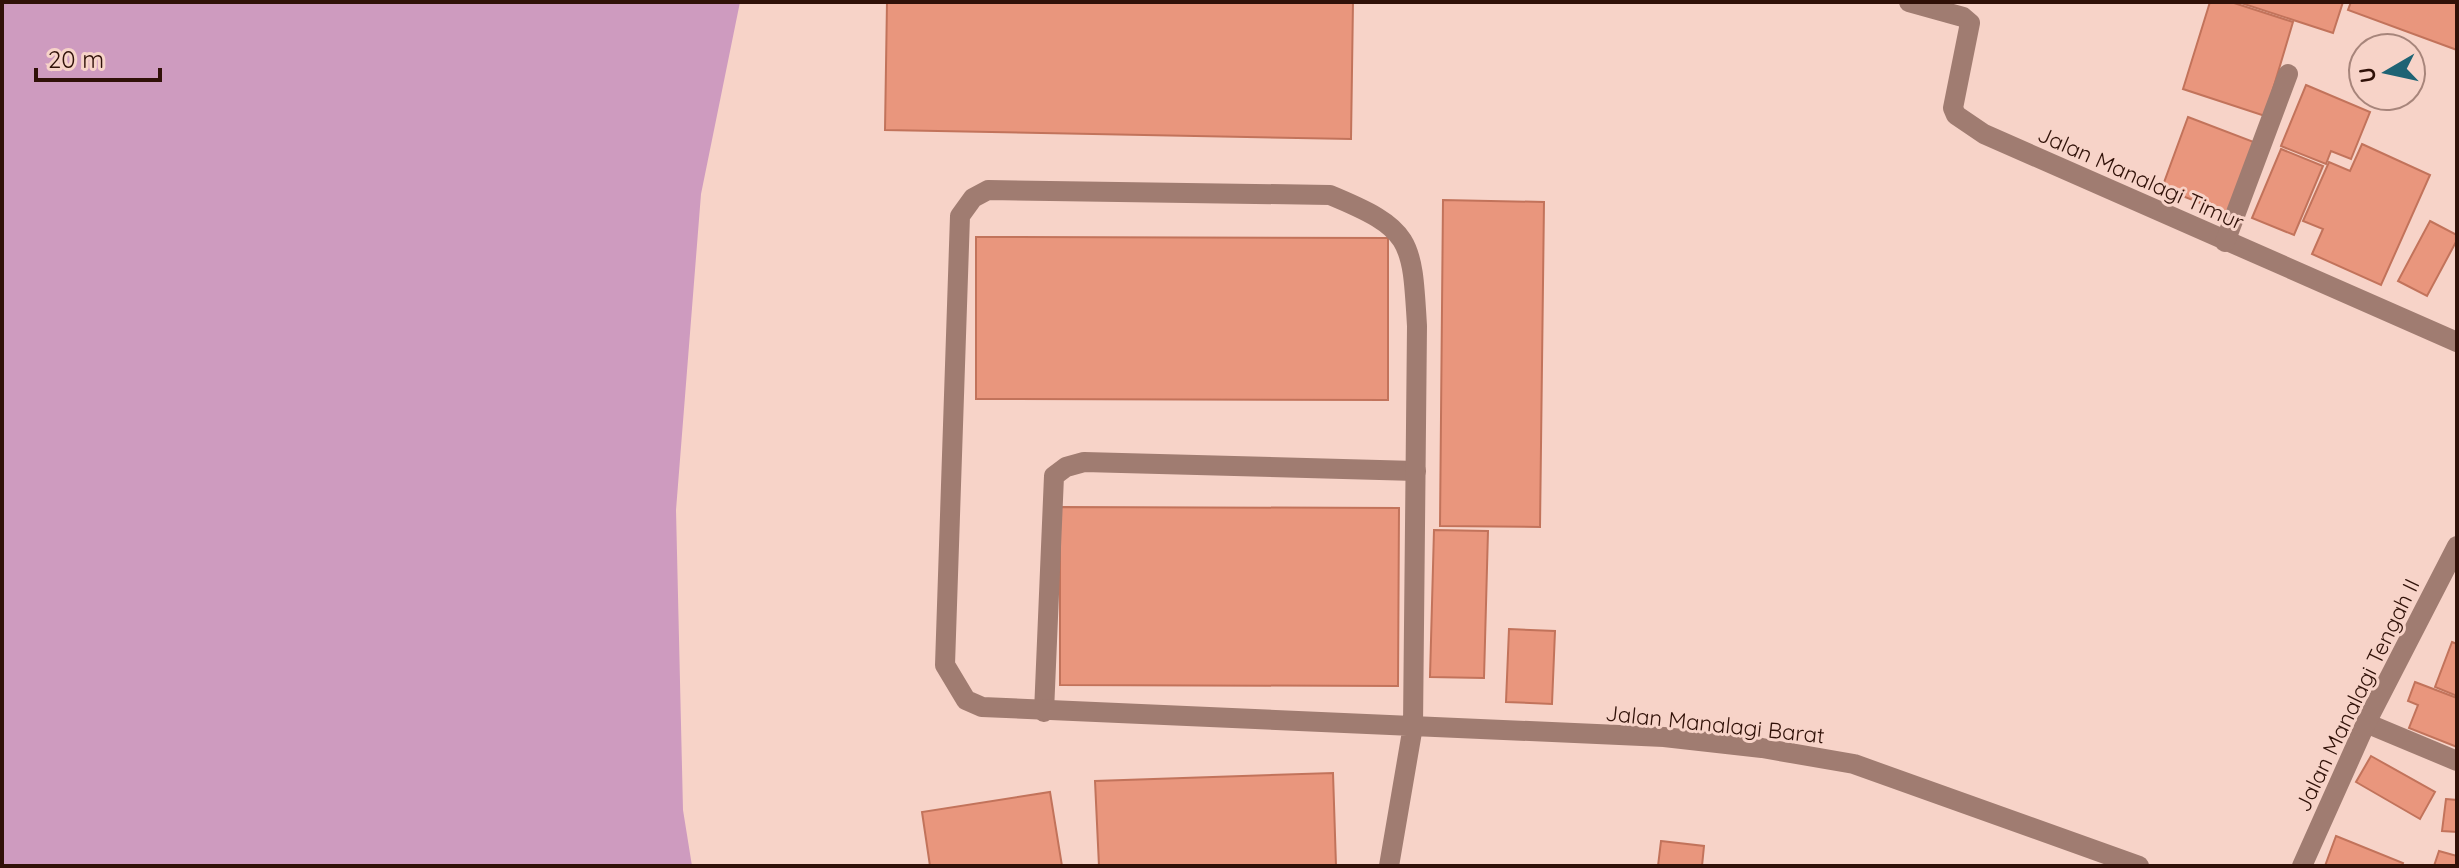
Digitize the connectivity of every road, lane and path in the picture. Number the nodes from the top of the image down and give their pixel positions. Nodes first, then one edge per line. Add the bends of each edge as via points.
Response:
1 (1909, 2) edge
2 (2288, 74) dead end
3 (2225, 242) junction
4 (2457, 342) edge
5 (1416, 471) junction
6 (2457, 546) edge
7 (1044, 712) junction
8 (2366, 723) junction
9 (1413, 726) junction
10 (2457, 761) edge
11 (1389, 866) edge
12 (2139, 866) edge
13 (2302, 866) edge

1 - 3 street, Jalan Manalagi Timur via 1970,23 1954,99 1956,115 1984,134
2 - 3 street
3 - 4 street, Jalan Manalagi Timur
5 - 7 street via 1084,462 1066,467 1054,476
5 - 7 street, Jalan Manalagi Barat via 1414,267 1401,232 1379,215 1330,195 988,190 973,198 960,216 945,665 966,700 982,707
5 - 9 street
6 - 8 street, Jalan Manalagi Tengah II
7 - 9 street, Jalan Manalagi Barat
8 - 10 street
8 - 13 street, Jalan Manalagi Tengah II
9 - 11 street
9 - 12 street, Jalan Manalagi Barat via 1664,737 1854,764

